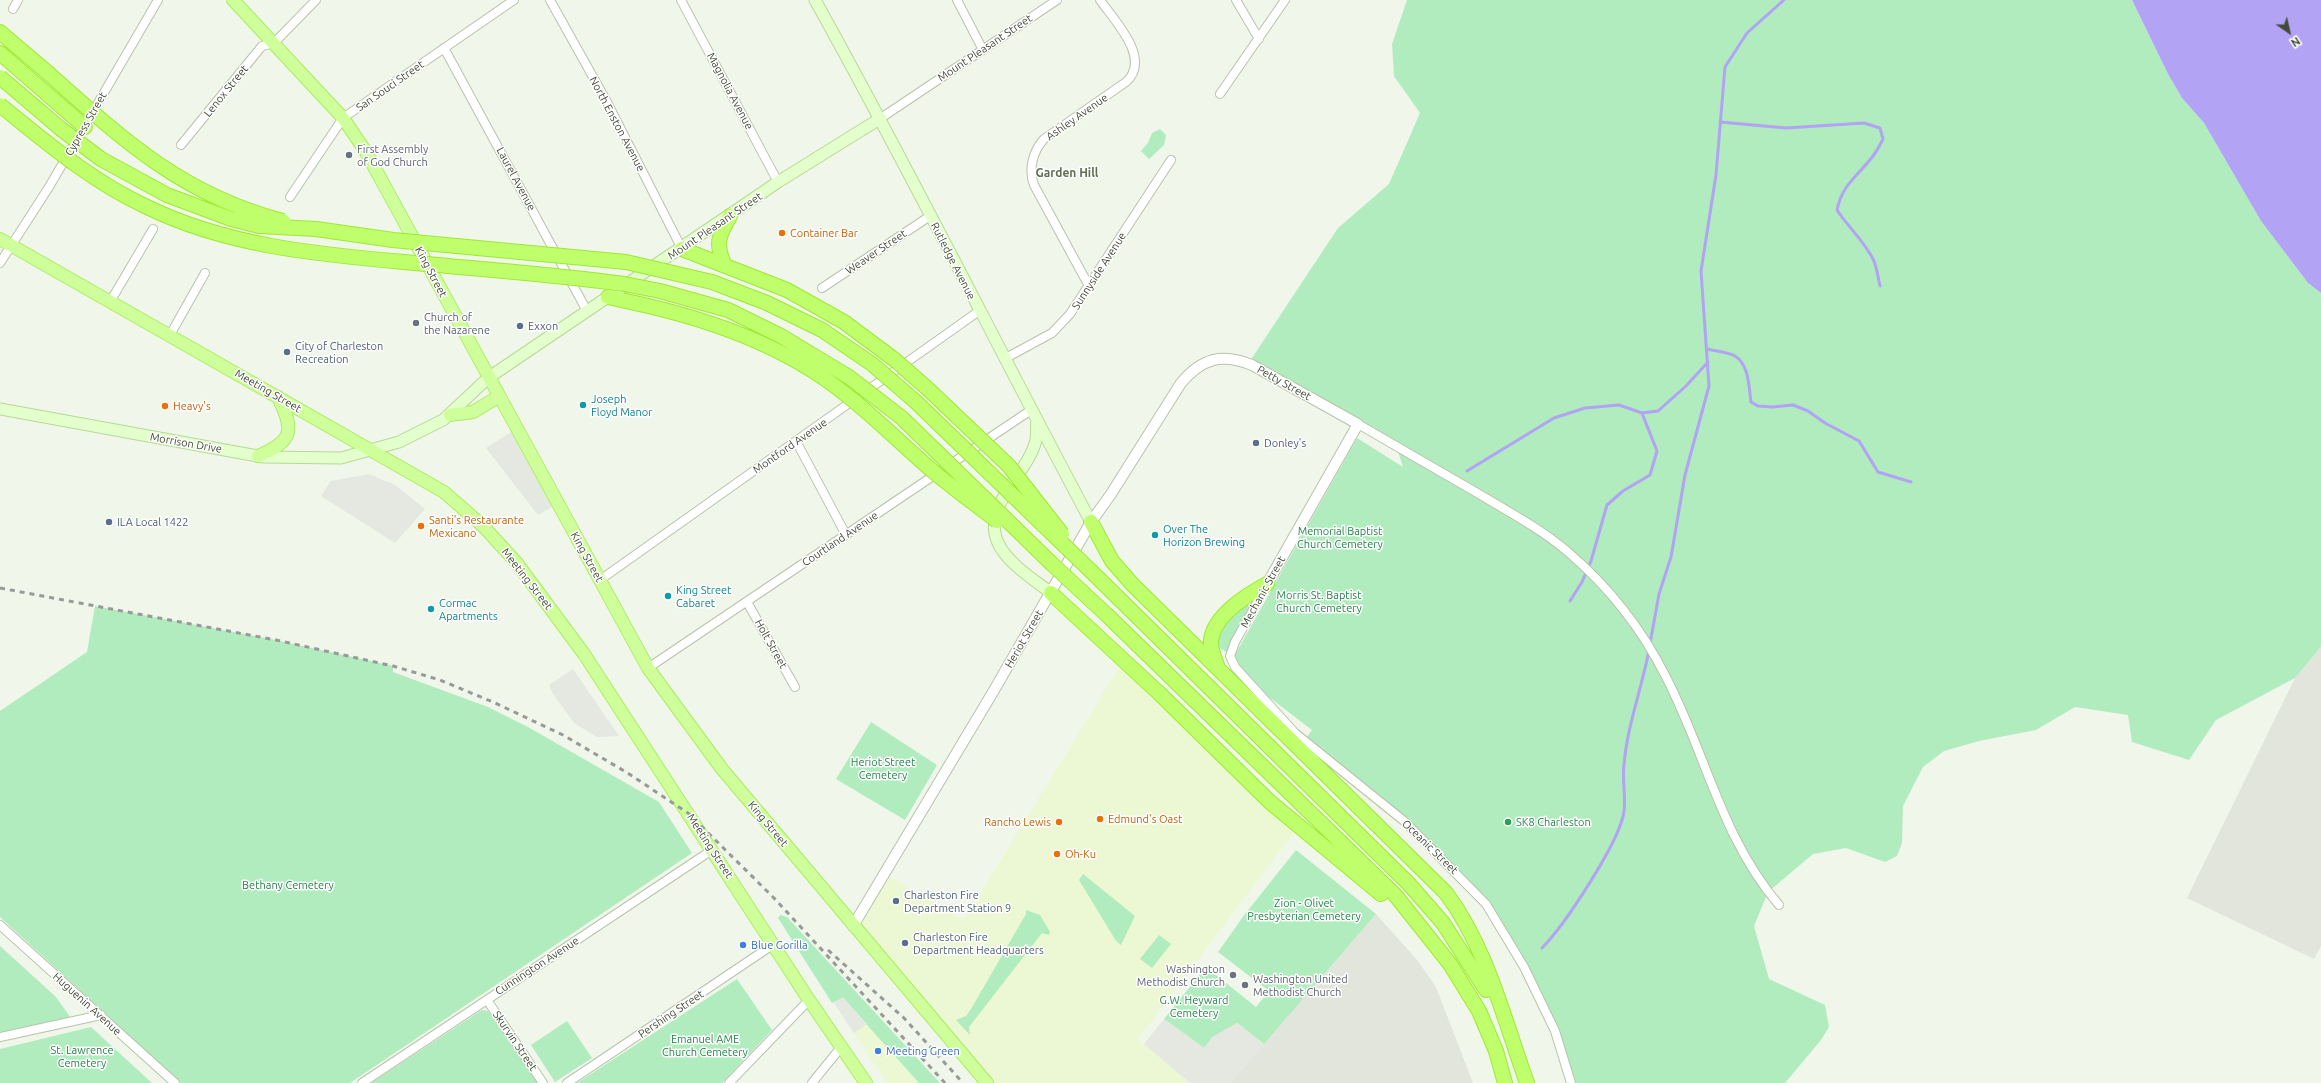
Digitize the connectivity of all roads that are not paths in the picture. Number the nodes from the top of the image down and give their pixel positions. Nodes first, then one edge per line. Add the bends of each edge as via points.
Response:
1 (18, 0) edge
2 (158, 0) edge
3 (233, 0) edge
4 (316, 0) edge
5 (514, 0) edge
6 (550, 0) edge
7 (681, 0) edge
8 (815, 0) edge
9 (957, 0) edge
10 (1057, 0) edge
11 (1100, 0) edge
12 (1236, 0) edge
13 (1285, 0) edge
14 (13, 9) dead end
15 (0, 32) edge
16 (1258, 39) junction
17 (274, 43) junction
18 (444, 48) junction
19 (983, 50) junction
20 (0, 53) edge
21 (0, 77) edge
22 (1220, 94) dead end
23 (0, 105) edge
24 (344, 118) junction
25 (881, 118) junction
26 (85, 127) junction
27 (181, 145) dead end
28 (1172, 160) dead end
29 (778, 182) junction
30 (290, 197) dead end
31 (730, 216) junction
32 (930, 216) junction
33 (153, 229) dead end
34 (316, 230) junction
35 (0, 239) edge
36 (12, 245) junction
37 (682, 249) junction
38 (0, 263) edge
39 (724, 264) junction
40 (205, 273) dead end
41 (1089, 286) junction
42 (822, 288) dead end
43 (608, 297) junction
44 (110, 302) junction
45 (587, 311) junction
46 (979, 311) junction
47 (170, 335) junction
48 (1004, 359) junction
49 (1206, 362) joint
50 (488, 378) junction
51 (278, 397) junction
52 (498, 397) junction
53 (0, 409) edge
54 (1031, 410) junction
55 (450, 415) junction
56 (1037, 421) junction
57 (1358, 424) junction
58 (796, 441) junction
59 (373, 450) junction
60 (258, 456) junction
61 (1091, 522) junction
62 (846, 535) junction
63 (1052, 564) junction
64 (1095, 576) junction
65 (600, 580) junction
66 (1267, 584) junction
67 (1051, 593) junction
68 (747, 602) junction
69 (1230, 656) joint
70 (1218, 667) junction
71 (648, 668) junction
72 (795, 687) dead end
73 (712, 850) junction
74 (1779, 905) dead end
75 (0, 925) edge
76 (853, 926) junction
77 (774, 944) junction
78 (1450, 964) junction
79 (487, 1000) junction
80 (809, 1000) junction
81 (101, 1015) junction
82 (1506, 1025) junction
83 (0, 1037) edge
84 (842, 1046) junction
85 (175, 1083) edge
86 (362, 1083) edge
87 (543, 1083) edge
88 (567, 1083) edge
89 (729, 1083) edge
90 (812, 1083) edge
91 (866, 1083) edge
92 (987, 1083) edge
93 (1505, 1083) edge
94 (1527, 1083) edge
95 (1571, 1083) edge

1 - 14 street
2 - 26 street, Cypress Street
3 - 17 main road, King Street
4 - 17 street, Lenox Street
5 - 18 street, San Souci Street
6 - 37 street, North Enston Avenue via 607,102
7 - 29 street, Magnolia Avenue
8 - 25 main road, Rutledge Avenue
9 - 19 street
10 - 19 street, Mount Pleasant Street
11 - 41 street, Ashley Avenue via 1135,54 1134,73 1126,82 1044,139 1036,150 1032,168 1034,184
12 - 16 street
13 - 16 street
15 - 34 highway, bridge via 111,128 166,171 190,185 234,204 262,215
16 - 22 street
17 - 24 main road, King Street
17 - 27 street, Lenox Street via 262,46
18 - 24 street, San Souci Street
18 - 45 street, Laurel Avenue
19 - 25 street, Mount Pleasant Street
20 - 26 highway
21 - 34 highway, bridge via 60,130 101,159 167,195 231,219 260,226
23 - 63 highway, bridge via 60,154 111,188 182,223 237,240 331,256 624,284 728,310 815,355 849,377 902,418
24 - 30 street, San Souci Street
24 - 50 main road, King Street via 366,152
25 - 29 main road, Mount Pleasant Street
25 - 32 main road, Rutledge Avenue
26 - 36 street, Cypress Street
28 - 41 street, Sunnyside Avenue
29 - 31 main road, Mount Pleasant Street
31 - 37 main road, Mount Pleasant Street
31 - 39 highway via 718,240 719,253
32 - 42 street, Weaver Street
32 - 46 main road, Rutledge Avenue
33 - 44 street
34 - 64 highway, bridge via 626,262 712,282 767,303 822,330 872,364 915,401
35 - 36 main road, Meeting Street
36 - 38 street, Cypress Street
36 - 44 main road, Meeting Street
37 - 39 highway
37 - 43 main road, Mount Pleasant Street
39 - 64 highway, bridge via 787,290 844,322 895,360 1009,466
40 - 47 street
41 - 48 street, Sunnyside Avenue via 1079,303 1052,332
43 - 45 main road, Mount Pleasant Street
43 - 63 highway, bridge via 673,311 731,329 814,372 844,392 928,467
44 - 47 main road, Meeting Street
45 - 50 main road, Mount Pleasant Street
46 - 48 main road, Rutledge Avenue
46 - 58 street, Montford Avenue
47 - 51 main road, Meeting Street
48 - 54 main road, Rutledge Avenue
49 - 57 street, Petty Street via 1236,359 1252,365
49 - 61 street, Heriot Street via 1192,370 1181,383 1124,475
50 - 52 main road, King Street
50 - 55 main road, Mount Pleasant Street
51 - 59 main road, Meeting Street
51 - 60 main road via 288,419 287,436 280,445
52 - 55 main road via 473,412
52 - 65 main road, King Street
53 - 60 main road, Morrison Drive
54 - 56 main road, Rutledge Avenue
54 - 62 street, Courtland Avenue
55 - 59 main road, Mount Pleasant Street via 400,442
56 - 61 main road, Rutledge Avenue
56 - 67 main road via 1036,440 1025,464 1001,500 994,525 999,545 1013,562
57 - 66 street, Mechanic Street
57 - 74 street via 1538,529 1568,552 1617,601 1642,635 1666,677 1685,718 1720,809 1748,862
58 - 62 street
58 - 65 street, Montford Avenue
59 - 60 main road, Morrison Drive via 341,458
59 - 73 main road, Meeting Street via 444,492 483,526 516,562 584,654
61 - 67 street, Heriot Street
61 - 70 highway via 1112,561 1132,584
62 - 68 street, Courtland Avenue
63 - 78 highway, bridge via 1396,896
64 - 82 highway via 1410,884 1443,923 1478,975
65 - 71 main road, King Street
66 - 69 street, Mechanic Street
66 - 70 highway via 1229,612 1215,629 1211,641
67 - 76 street, Heriot Street
67 - 78 highway via 1155,689 1270,802 1376,888
68 - 71 street, Courtland Avenue
68 - 72 street, Holt Street
69 - 95 street, Oceanic Street via 1243,678 1295,733 1404,821 1486,904 1524,967 1555,1031
70 - 82 highway via 1446,894 1458,909 1478,948
71 - 76 main road, King Street via 722,770
73 - 77 main road, Meeting Street
73 - 79 street, Cunnington Avenue
75 - 81 street, Huguenin Avenue
76 - 92 main road, King Street
77 - 80 main road, Meeting Street
77 - 88 street, Pershing Street
78 - 93 highway via 1479,1012 1496,1051
79 - 86 street, Cunnington Avenue
79 - 87 street, Skurvin Street
80 - 84 main road, Meeting Street
80 - 89 street
81 - 83 street
81 - 85 street, Huguenin Avenue
82 - 94 highway
84 - 90 street
84 - 91 main road, Meeting Street

